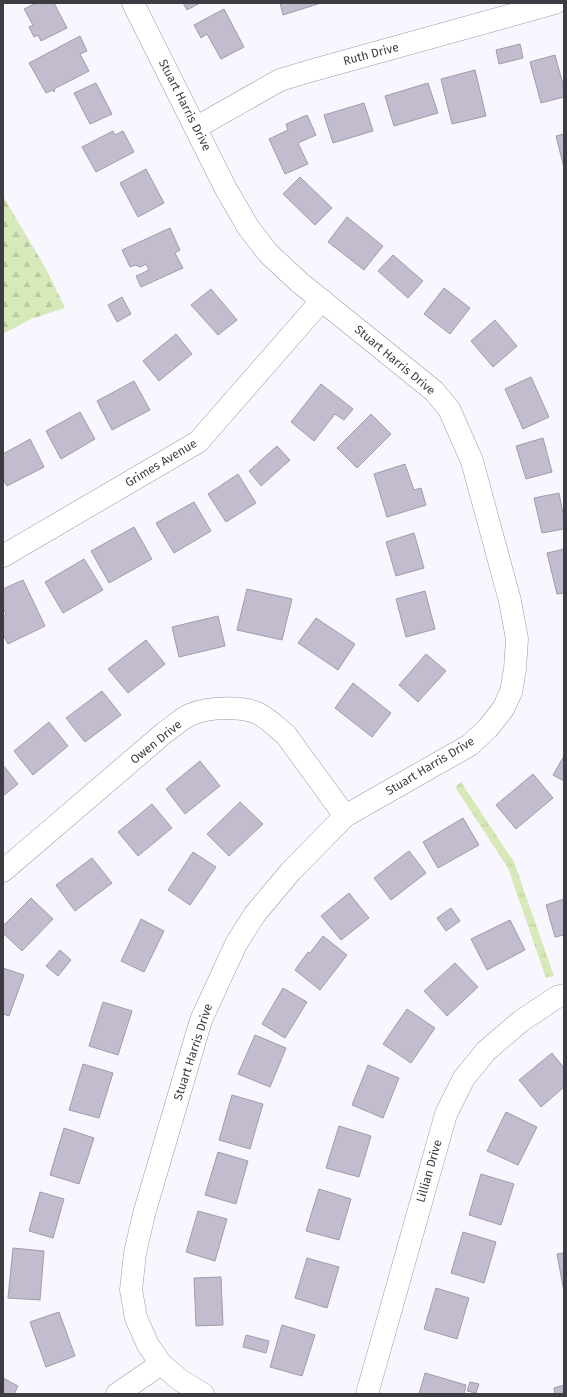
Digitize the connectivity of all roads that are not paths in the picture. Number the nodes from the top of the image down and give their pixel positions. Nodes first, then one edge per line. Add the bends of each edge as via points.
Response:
1 (133, 3) edge
2 (555, 3) edge
3 (197, 128) junction
4 (322, 300) junction
5 (3, 556) edge
6 (346, 816) junction
7 (3, 871) edge
8 (564, 995) edge
9 (161, 1364) junction
10 (117, 1394) edge
11 (203, 1394) edge
12 (367, 1394) edge

1 - 3 street, Stuart Harris Drive
2 - 3 street, Ruth Drive via 280,80
3 - 4 street, Stuart Harris Drive via 226,189 248,227 268,253
4 - 5 street, Grimes Avenue via 198,442
4 - 6 street, Stuart Harris Drive via 434,391 449,409 472,460 510,601 517,639 511,692 503,709 488,728 470,745
6 - 7 street, Owen Drive via 286,735 274,724 258,713 239,709 214,709 192,714 164,732
6 - 9 street, Stuart Harris Drive via 291,871 255,914 236,944 200,1020 135,1253 131,1290 136,1318 148,1345
8 - 12 street, Lillian Drive via 521,1021 486,1051 464,1078 446,1114
9 - 10 street
9 - 11 street, Stuart Harris Drive

